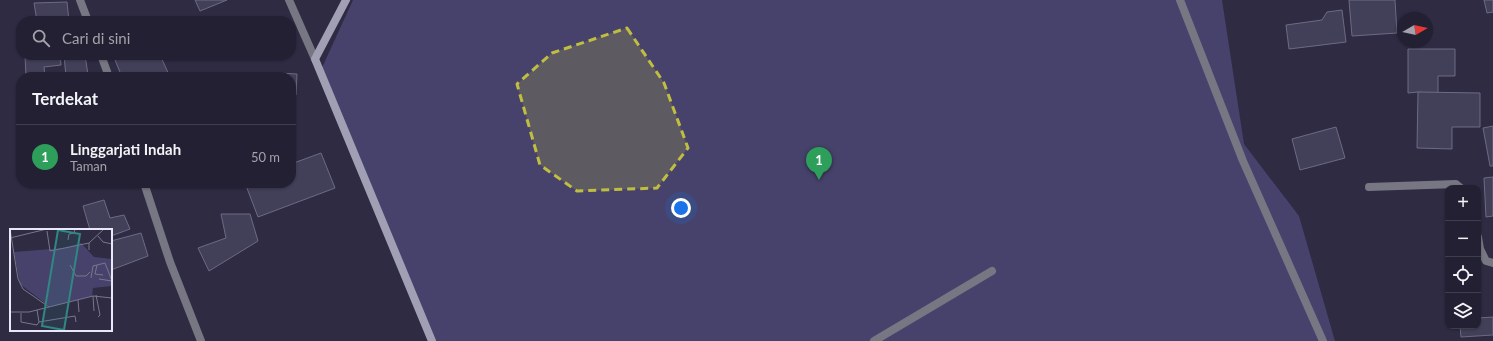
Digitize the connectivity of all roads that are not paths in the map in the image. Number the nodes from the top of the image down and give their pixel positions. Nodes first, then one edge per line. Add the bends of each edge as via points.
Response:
1 (80, 0) edge
2 (289, 0) edge
3 (346, 0) edge
4 (1180, 0) edge
5 (86, 16) edge
6 (315, 59) junction
7 (103, 60) edge
8 (107, 72) edge
9 (1457, 185) edge
10 (1369, 187) dead end
11 (146, 188) edge
12 (1481, 251) edge
13 (1493, 263) edge
14 (992, 271) dead end
15 (201, 341) edge
16 (432, 341) edge
17 (874, 341) edge
18 (1323, 341) edge

1 - 5 street
2 - 6 street
3 - 6 street
4 - 18 street via 1243,161
6 - 16 street
7 - 8 street
9 - 10 street
11 - 15 street via 170,262
12 - 13 street via 1486,261
14 - 17 street

